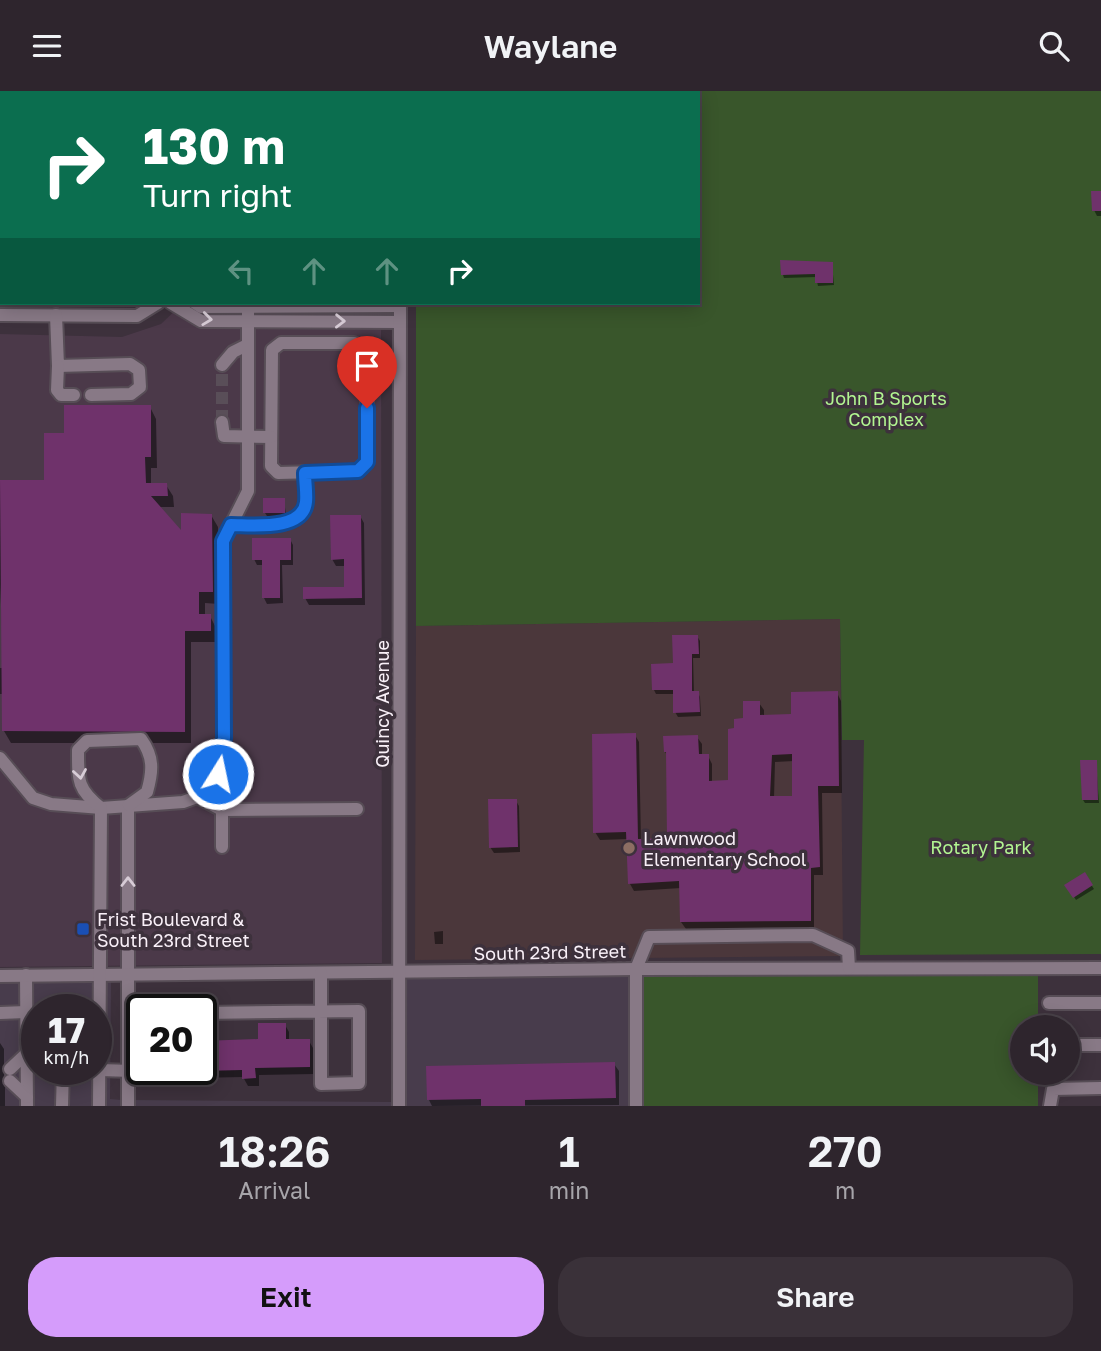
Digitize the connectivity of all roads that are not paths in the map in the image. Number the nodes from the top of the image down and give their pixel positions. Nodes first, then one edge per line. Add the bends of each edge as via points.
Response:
1 (155, 305) edge
2 (174, 305) edge
3 (198, 305) edge
4 (400, 305) edge
5 (247, 307) junction
6 (303, 307) junction
7 (0, 315) edge
8 (56, 315) junction
9 (303, 320) junction
10 (247, 321) junction
11 (400, 322) junction
12 (303, 343) junction
13 (247, 345) junction
14 (222, 365) dead end
15 (58, 366) junction
16 (74, 395) dead end
17 (91, 395) dead end
18 (222, 422) dead end
19 (271, 437) junction
20 (247, 438) junction
21 (305, 473) junction
22 (231, 525) junction
23 (0, 758) edge
24 (197, 797) junction
25 (128, 806) junction
26 (102, 808) junction
27 (357, 809) dead end
28 (222, 810) junction
29 (222, 846) dead end
30 (849, 968) junction
31 (1101, 968) edge
32 (636, 969) junction
33 (399, 972) junction
34 (321, 973) junction
35 (128, 974) junction
36 (26, 975) junction
37 (100, 975) junction
38 (0, 976) edge
39 (26, 994) edge
40 (100, 994) edge
41 (128, 994) edge
42 (1049, 1003) dead end
43 (1101, 1003) edge
44 (21, 1012) edge
45 (321, 1012) junction
46 (0, 1013) edge
47 (217, 1013) edge
48 (1080, 1045) edge
49 (1101, 1045) edge
50 (21, 1066) edge
51 (63, 1085) edge
52 (100, 1085) edge
53 (128, 1085) edge
54 (1101, 1088) edge
55 (27, 1102) edge
56 (62, 1106) edge
57 (99, 1106) edge
58 (128, 1106) edge
59 (399, 1106) edge
60 (636, 1106) edge
61 (1050, 1106) edge

1 - 8 street via 137,316
2 -> 10 street via 201,321
3 - 5 street
4 - 6 street
4 - 11 street, Quincy Avenue
5 - 6 street
5 - 10 street
6 - 9 street
7 - 8 street
8 - 15 street
9 - 10 street
9 -> 11 street
9 - 12 street
10 - 13 street
11 - 33 street, Quincy Avenue
12 - 19 street via 281,343 272,350
12 - 21 street via 354,343 367,353 367,462 358,471
13 - 14 street
13 - 20 street
15 - 16 street via 57,390 61,395
15 - 17 street via 130,364 139,370 140,387 131,394
18 - 20 street via 224,436
19 - 20 street
19 - 21 street via 271,466 278,473
20 - 22 street via 247,491
21 - 22 street via 302,515 288,523
22 - 24 street via 223,541 224,738 218,774
23 - 26 street via 33,798
24 - 25 street
24 - 28 street
25 - 26 street
25 -> 26 street via 147,792 153,763 148,749 141,739 87,741 78,750 78,774 84,795
35 -> 25 street
26 - 37 street
27 - 28 street
28 - 29 street
30 - 31 street, South 23rd Street
30 - 32 street, South 23rd Street
30 - 32 street via 848,951 813,935 649,937
32 - 33 street, South 23rd Street
32 - 60 street
33 - 34 street, South 23rd Street
33 - 59 street, Quincy Avenue
34 - 35 street, South 23rd Street
34 - 45 street
35 - 37 street, South 23rd Street
35 - 41 street
36 - 37 street, South 23rd Street
36 - 38 street, South 23rd Street
36 - 39 street
37 - 40 street
42 - 43 street
44 - 46 street
45 - 45 street via 359,1011 359,1083 321,1084
45 - 47 street
48 - 49 street
50 - 55 street via 10,1075
51 - 56 street
52 - 57 street
53 - 58 street
54 - 61 street via 1053,1089

